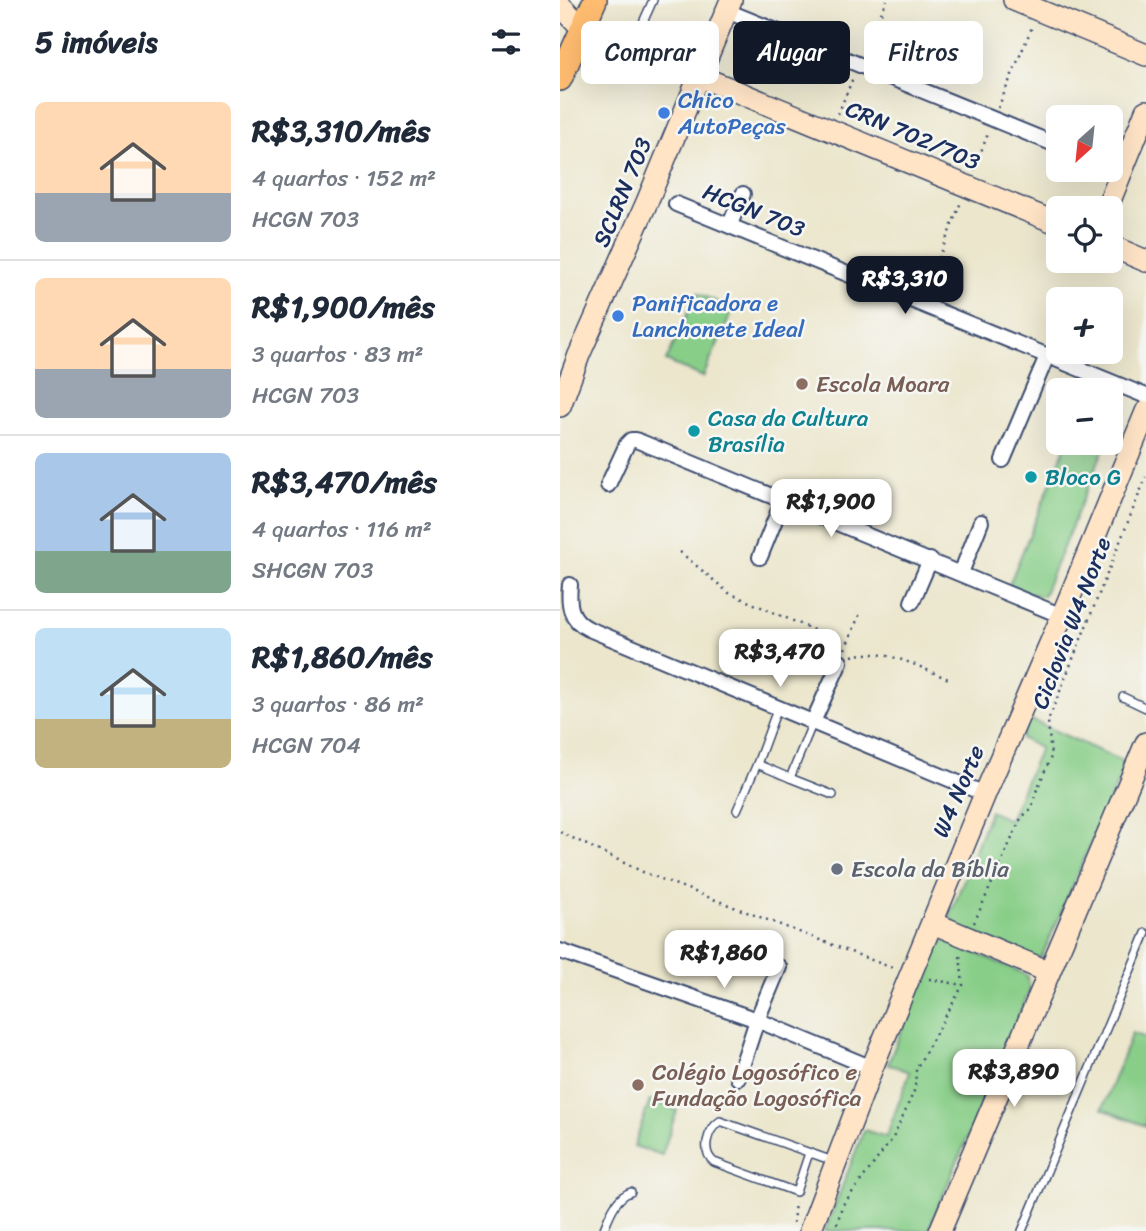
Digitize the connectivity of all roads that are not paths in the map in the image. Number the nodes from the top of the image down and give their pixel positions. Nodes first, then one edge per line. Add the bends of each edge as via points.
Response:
1 (595, 0) edge
2 (653, 0) edge
3 (1014, 0) edge
4 (560, 5) edge
5 (729, 5) edge
6 (585, 21) edge
7 (644, 21) edge
8 (581, 27) edge
9 (719, 29) edge
10 (581, 30) edge
11 (1146, 55) edge
12 (560, 79) edge
13 (697, 84) edge
14 (719, 84) edge
15 (1146, 111) edge
16 (1046, 141) edge
17 (1124, 154) edge
18 (743, 194) dead end
19 (676, 204) dead end
20 (1046, 219) edge
21 (730, 224) junction
22 (1123, 251) edge
23 (1146, 261) edge
24 (1046, 355) edge
25 (1046, 357) edge
26 (1069, 364) edge
27 (1146, 396) edge
28 (560, 406) edge
29 (1146, 412) edge
30 (1003, 460) dead end
31 (608, 485) dead end
32 (783, 500) junction
33 (981, 522) dead end
34 (760, 557) dead end
35 (930, 561) junction
36 (961, 573) junction
37 (570, 585) dead end
38 (912, 602) dead end
39 (1062, 616) junction
40 (840, 662) road end
41 (1123, 697) dead end
42 (778, 707) junction
43 (1146, 708) edge
44 (813, 722) junction
45 (1146, 743) edge
46 (757, 764) junction
47 (790, 778) junction
48 (985, 794) junction
49 (833, 795) dead end
50 (737, 810) dead end
51 (933, 923) junction
52 (1146, 933) edge
53 (560, 951) edge
54 (779, 967) dead end
55 (1049, 972) junction
56 (757, 1020) junction
57 (872, 1068) junction
58 (738, 1078) dead end
59 (809, 1153) junction
60 (836, 1162) junction
61 (631, 1192) dead end
62 (603, 1231) edge
63 (810, 1231) edge
64 (940, 1231) edge
65 (1022, 1231) edge

1 - 6 main road
2 - 7 lane
3 - 11 main road
4 - 8 main road, CRN 702/703
5 - 9 main road, SCLRN 703
5 - 16 street
10 - 12 main road
13 - 28 main road, SCLRN 703
14 - 20 main road, CRN 702/703
15 - 17 main road
18 - 21 street
19 - 21 street, HCGN 703
21 - 24 street, HCGN 703
22 - 23 main road
25 - 30 street
26 - 27 street, HCGN 703
29 - 39 main road, W4 Norte
31 - 32 street via 627,444 636,440
32 - 34 street
32 - 35 street
33 - 36 street
35 - 36 street
35 - 38 street
36 - 39 street
37 - 42 street via 570,608 580,625
39 - 48 main road, W4 Norte
40 - 44 street
41 - 43 lane
42 - 44 street
42 - 46 lane
44 - 47 lane
44 - 48 street
45 - 55 main road
46 - 47 lane
46 - 50 lane
47 - 49 lane
48 - 51 main road, W4 Norte
51 - 55 main road
51 - 57 main road, W4 Norte
52 - 65 lane
53 - 56 street
54 - 56 street
55 - 64 main road
56 - 57 street
56 - 58 street
57 - 60 main road, W4 Norte
59 - 59 lane via 720,1121 706,1147 714,1162 796,1192
59 - 60 lane
60 - 63 main road, W4 Norte
61 - 62 lane via 623,1195

